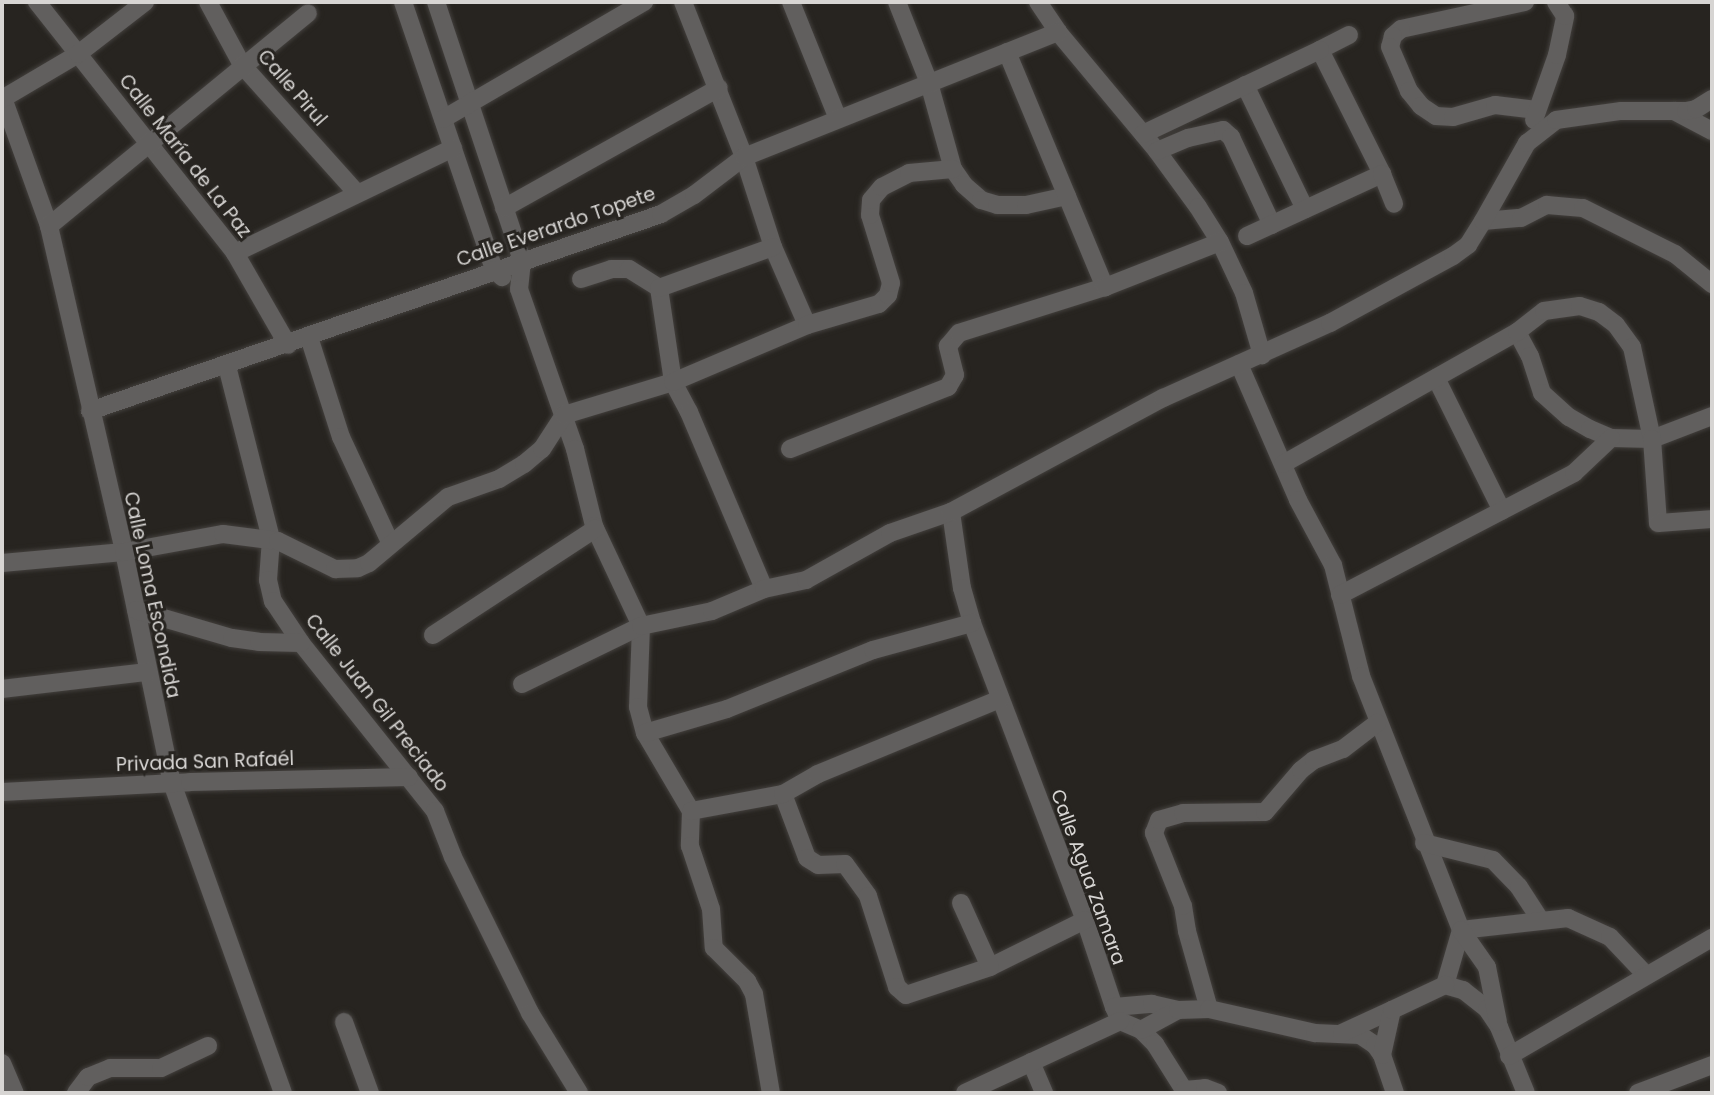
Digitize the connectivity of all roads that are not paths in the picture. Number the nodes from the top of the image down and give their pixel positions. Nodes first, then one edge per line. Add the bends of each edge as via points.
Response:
1 (37, 2) edge
2 (145, 2) edge
3 (208, 2) edge
4 (424, 2) edge
5 (436, 2) edge
6 (644, 2) edge
7 (683, 2) edge
8 (791, 2) edge
9 (897, 2) edge
10 (1038, 2) edge
11 (1525, 2) edge
12 (1556, 2) edge
13 (404, 5) edge
14 (308, 13) dead end
15 (1058, 32) junction
16 (1349, 35) dead end
17 (1321, 50) junction
18 (1007, 52) junction
19 (78, 54) junction
20 (242, 65) junction
21 (929, 83) junction
22 (1245, 85) junction
23 (719, 88) junction
24 (2, 99) edge
25 (1712, 99) edge
26 (468, 105) junction
27 (1537, 110) junction
28 (1674, 111) junction
29 (1177, 118) junction
30 (443, 119) junction
31 (838, 119) junction
32 (1712, 131) edge
33 (1143, 135) junction
34 (1188, 138) junction
35 (148, 143) junction
36 (1527, 143) junction
37 (453, 148) junction
38 (1157, 151) junction
39 (744, 157) junction
40 (953, 169) junction
41 (1382, 174) junction
42 (357, 193) junction
43 (1067, 196) junction
44 (1394, 204) dead end
45 (504, 208) junction
46 (1305, 209) junction
47 (1483, 221) junction
48 (1272, 225) junction
49 (49, 226) junction
50 (1247, 236) dead end
51 (1220, 242) junction
52 (773, 247) junction
53 (234, 253) junction
54 (522, 261) junction
55 (494, 270) junction
56 (581, 279) dead end
57 (1712, 284) edge
58 (1105, 287) junction
59 (659, 288) junction
60 (519, 289) junction
61 (807, 325) junction
62 (1517, 332) junction
63 (309, 338) junction
64 (288, 345) junction
65 (1262, 355) junction
66 (1240, 364) junction
67 (227, 366) junction
68 (1436, 378) junction
69 (673, 382) junction
70 (90, 411) junction
71 (564, 415) junction
72 (1712, 416) edge
73 (1611, 438) junction
74 (1652, 439) junction
75 (542, 449) junction
76 (575, 449) junction
77 (790, 449) dead end
78 (1283, 464) junction
79 (1502, 511) junction
80 (951, 512) junction
81 (1712, 519) edge
82 (595, 529) junction
83 (271, 539) junction
84 (391, 544) junction
85 (124, 552) junction
86 (2, 563) edge
87 (764, 589) junction
88 (1339, 595) junction
89 (136, 610) junction
90 (972, 623) junction
91 (641, 626) junction
92 (433, 635) dead end
93 (301, 643) junction
94 (147, 672) junction
95 (522, 684) dead end
96 (2, 688) edge
97 (1000, 699) junction
98 (1377, 723) junction
99 (645, 733) junction
100 (409, 777) junction
101 (172, 783) junction
102 (2, 792) edge
103 (783, 794) junction
104 (691, 811) junction
105 (1424, 843) junction
106 (961, 903) dead end
107 (1540, 919) junction
108 (1085, 920) junction
109 (1461, 930) junction
110 (1712, 938) edge
111 (990, 967) junction
112 (1646, 975) junction
113 (1445, 985) junction
114 (1209, 1009) junction
115 (1178, 1010) junction
116 (1392, 1010) junction
117 (1117, 1014) junction
118 (344, 1022) dead end
119 (1499, 1027) junction
120 (1141, 1030) junction
121 (1342, 1033) junction
122 (208, 1046) dead end
123 (1382, 1055) junction
124 (1509, 1056) junction
125 (1031, 1062) junction
126 (2, 1063) edge
127 (1712, 1065) edge
128 (1657, 1089) edge
129 (1182, 1092) edge
130 (15, 1093) edge
131 (76, 1093) edge
132 (283, 1093) edge
133 (370, 1093) edge
134 (579, 1093) edge
135 (771, 1093) edge
136 (965, 1093) edge
137 (1044, 1093) edge
138 (1218, 1093) edge
139 (1395, 1093) edge
140 (1526, 1093) edge
141 (1638, 1093) edge

1 - 19 street, Calle María de La Paz
2 - 19 street
3 - 20 street, Calle Pirul
4 - 13 street
5 - 26 street
6 - 26 street
7 - 23 street
8 - 31 street
9 - 21 street
10 - 15 street
11 - 27 street via 1401,29 1390,47 1409,91 1436,116 1453,117 1495,105
12 - 27 street via 1565,16
13 - 30 street
14 - 20 street
15 - 18 street, Calle Everardo Topete
15 - 33 street
16 - 17 street
17 - 22 street
17 - 41 street
18 - 21 street, Calle Everardo Topete
18 - 43 street
19 - 24 street
19 - 35 street, Calle María de La Paz
20 - 35 street
20 - 42 street, Calle Pirul
21 - 31 street, Calle Everardo Topete
21 - 40 street
22 - 29 street
22 - 46 street
23 - 39 street
23 - 45 street
24 - 49 street, Calle Loma Escondida
25 - 28 street via 1696,109
26 - 30 street
26 - 45 street
27 - 36 street
28 - 32 street
28 - 36 street via 1621,111 1556,120
29 - 33 street
29 - 34 street
30 - 37 street
31 - 39 street, Calle Everardo Topete
33 - 38 street
34 - 38 street
34 - 48 street via 1217,129 1228,133
35 - 49 street
35 - 53 street, Calle María de La Paz
36 - 47 street
37 - 42 street
37 - 55 street
38 - 51 street
39 - 52 street
39 - 54 street, Calle Everardo Topete via 661,214
40 - 43 street via 981,200 997,205 1026,205
40 - 61 street via 909,173 876,194 869,206 891,283 888,295 879,304
41 - 44 street
41 - 46 street
42 - 53 street
43 - 58 street
45 - 54 street
46 - 48 street
47 - 57 street via 1521,218 1547,205 1583,208 1675,254
47 - 65 street via 1468,245 1453,256
48 - 50 street
49 - 70 street, Calle Loma Escondida
51 - 58 street
51 - 65 street via 1244,293
52 - 59 street
52 - 61 street
53 - 64 street, Calle María de La Paz
54 - 55 street, Calle Everardo Topete
54 - 60 street
55 - 60 street
55 - 63 street, Calle Everardo Topete
56 - 59 street via 611,269 629,269
58 - 77 street via 964,331 948,346 955,375 948,387
59 - 69 street
60 - 71 street
61 - 69 street
62 - 68 street
62 - 73 street via 1547,398 1569,417
62 - 74 street via 1544,311 1562,307 1589,308 1616,325 1632,347
63 - 64 street, Calle Everardo Topete
63 - 84 street via 341,437
64 - 67 street, Calle Everardo Topete
65 - 66 street
66 - 78 street
66 - 80 street via 1150,404
67 - 70 street, Calle Everardo Topete
67 - 83 street, Calle Juan Gil Preciado
68 - 78 street
68 - 79 street
69 - 71 street
69 - 87 street
70 - 85 street, Calle Loma Escondida
71 - 75 street
71 - 76 street
72 - 74 street
73 - 74 street
73 - 79 street via 1574,473
74 - 81 street via 1658,523
75 - 76 street
75 - 84 street via 499,479 448,497
76 - 82 street
78 - 88 street via 1329,555
79 - 88 street
80 - 87 street via 890,533 806,580
80 - 90 street, Calle Agua Zamara
82 - 91 street
82 - 92 street
83 - 84 street via 335,569 358,568
83 - 85 street via 216,534
83 - 93 street, Calle Juan Gil Preciado via 269,590
85 - 86 street
85 - 89 street, Calle Loma Escondida
87 - 91 street via 712,611
88 - 98 street
89 - 93 street via 232,638
89 - 94 street, Calle Loma Escondida
90 - 97 street, Calle Agua Zamara
90 - 99 street via 873,650 727,709
91 - 95 street
91 - 99 street via 638,707
93 - 100 street, Calle Juan Gil Preciado
94 - 96 street
94 - 101 street, Calle Loma Escondida
97 - 103 street via 818,774
97 - 108 street, Calle Agua Zamara
98 - 105 street
98 - 114 street via 1343,749 1301,770 1265,812 1183,813 1165,817 1155,827 1183,906
99 - 104 street
100 - 101 street, Privada San Rafaél
100 - 134 street, Calle Juan Gil Preciado via 440,819 453,857 530,1013
101 - 102 street, Privada San Rafaél
101 - 132 street, Calle Loma Escondida
103 - 104 street
103 - 111 street via 807,858 818,865 845,864 868,896 902,993 911,996
104 - 135 street via 690,846 711,909 714,948 747,981 754,995
105 - 107 street via 1493,860 1519,887
105 - 109 street
106 - 111 street
107 - 109 street
107 - 112 street via 1568,918 1603,932
108 - 111 street
108 - 117 street, Calle Agua Zamara
109 - 113 street
109 - 119 street via 1488,967
110 - 112 street
112 - 124 street
113 - 116 street
113 - 119 street via 1474,996
114 - 115 street
114 - 121 street via 1290,1029
115 - 117 street via 1152,1004
115 - 120 street
116 - 121 street
116 - 123 street
117 - 120 street
117 - 125 street
118 - 133 street
119 - 124 street
120 - 129 street via 1155,1044
121 - 123 street via 1366,1038
122 - 131 street via 161,1068 110,1068 88,1077
123 - 139 street
124 - 140 street
125 - 136 street
125 - 137 street
126 - 130 street
127 - 128 street
128 - 141 street
129 - 138 street via 1205,1088

